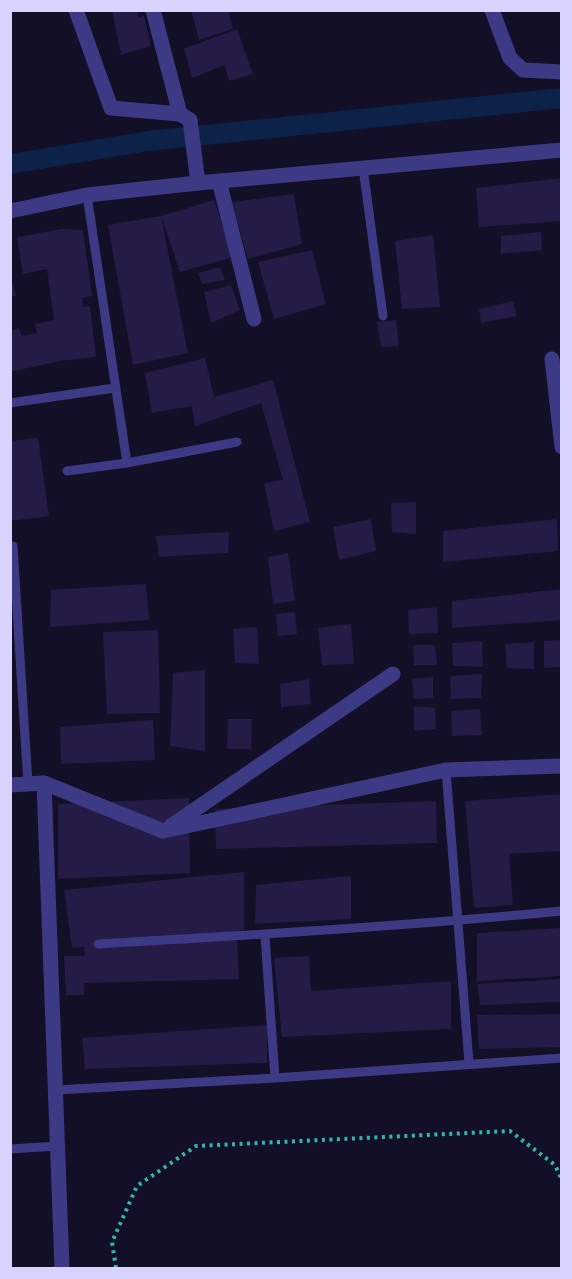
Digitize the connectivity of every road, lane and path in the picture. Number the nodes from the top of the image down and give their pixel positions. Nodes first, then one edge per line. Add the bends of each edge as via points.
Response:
1 (76, 10) edge
2 (153, 10) edge
3 (492, 10) edge
4 (561, 72) edge
5 (185, 117) junction
6 (561, 150) edge
7 (363, 168) junction
8 (197, 177) junction
9 (219, 181) junction
10 (87, 195) junction
11 (10, 210) edge
12 (383, 316) dead end
13 (254, 319) dead end
14 (552, 359) dead end
15 (115, 387) junction
16 (10, 403) edge
17 (237, 442) dead end
18 (561, 447) edge
19 (127, 463) junction
20 (67, 471) dead end
21 (14, 546) dead end
22 (393, 674) dead end
23 (561, 766) edge
24 (446, 770) junction
25 (44, 783) junction
26 (28, 784) junction
27 (10, 785) edge
28 (163, 831) junction
29 (561, 911) edge
30 (458, 922) junction
31 (265, 936) junction
32 (98, 944) dead end
33 (561, 1058) edge
34 (469, 1064) junction
35 (275, 1078) junction
36 (56, 1090) junction
37 (58, 1146) junction
38 (10, 1149) edge
39 (561, 1180) edge
40 (62, 1269) edge
41 (116, 1269) edge

1 - 5 street via 111,108
2 - 5 street
3 - 4 street via 510,58 523,70
5 - 8 street
6 - 7 street
7 - 9 street
7 - 12 lane
8 - 9 street
8 - 10 street
9 - 13 street
10 - 11 street
10 - 15 lane
14 - 18 street
15 - 16 lane
15 - 19 lane
17 - 19 lane
19 - 20 lane
21 - 26 lane
22 - 28 street
23 - 24 street
24 - 28 street
24 - 30 lane
25 - 26 street
25 - 28 street
25 - 36 street
26 - 27 street
29 - 30 lane
30 - 31 lane
30 - 34 lane
31 - 32 lane
31 - 35 lane
33 - 34 lane
34 - 35 lane
35 - 36 lane
36 - 37 street
37 - 38 lane
37 - 40 street
39 - 41 path via 555,1165 510,1131 196,1146 137,1186 112,1242

